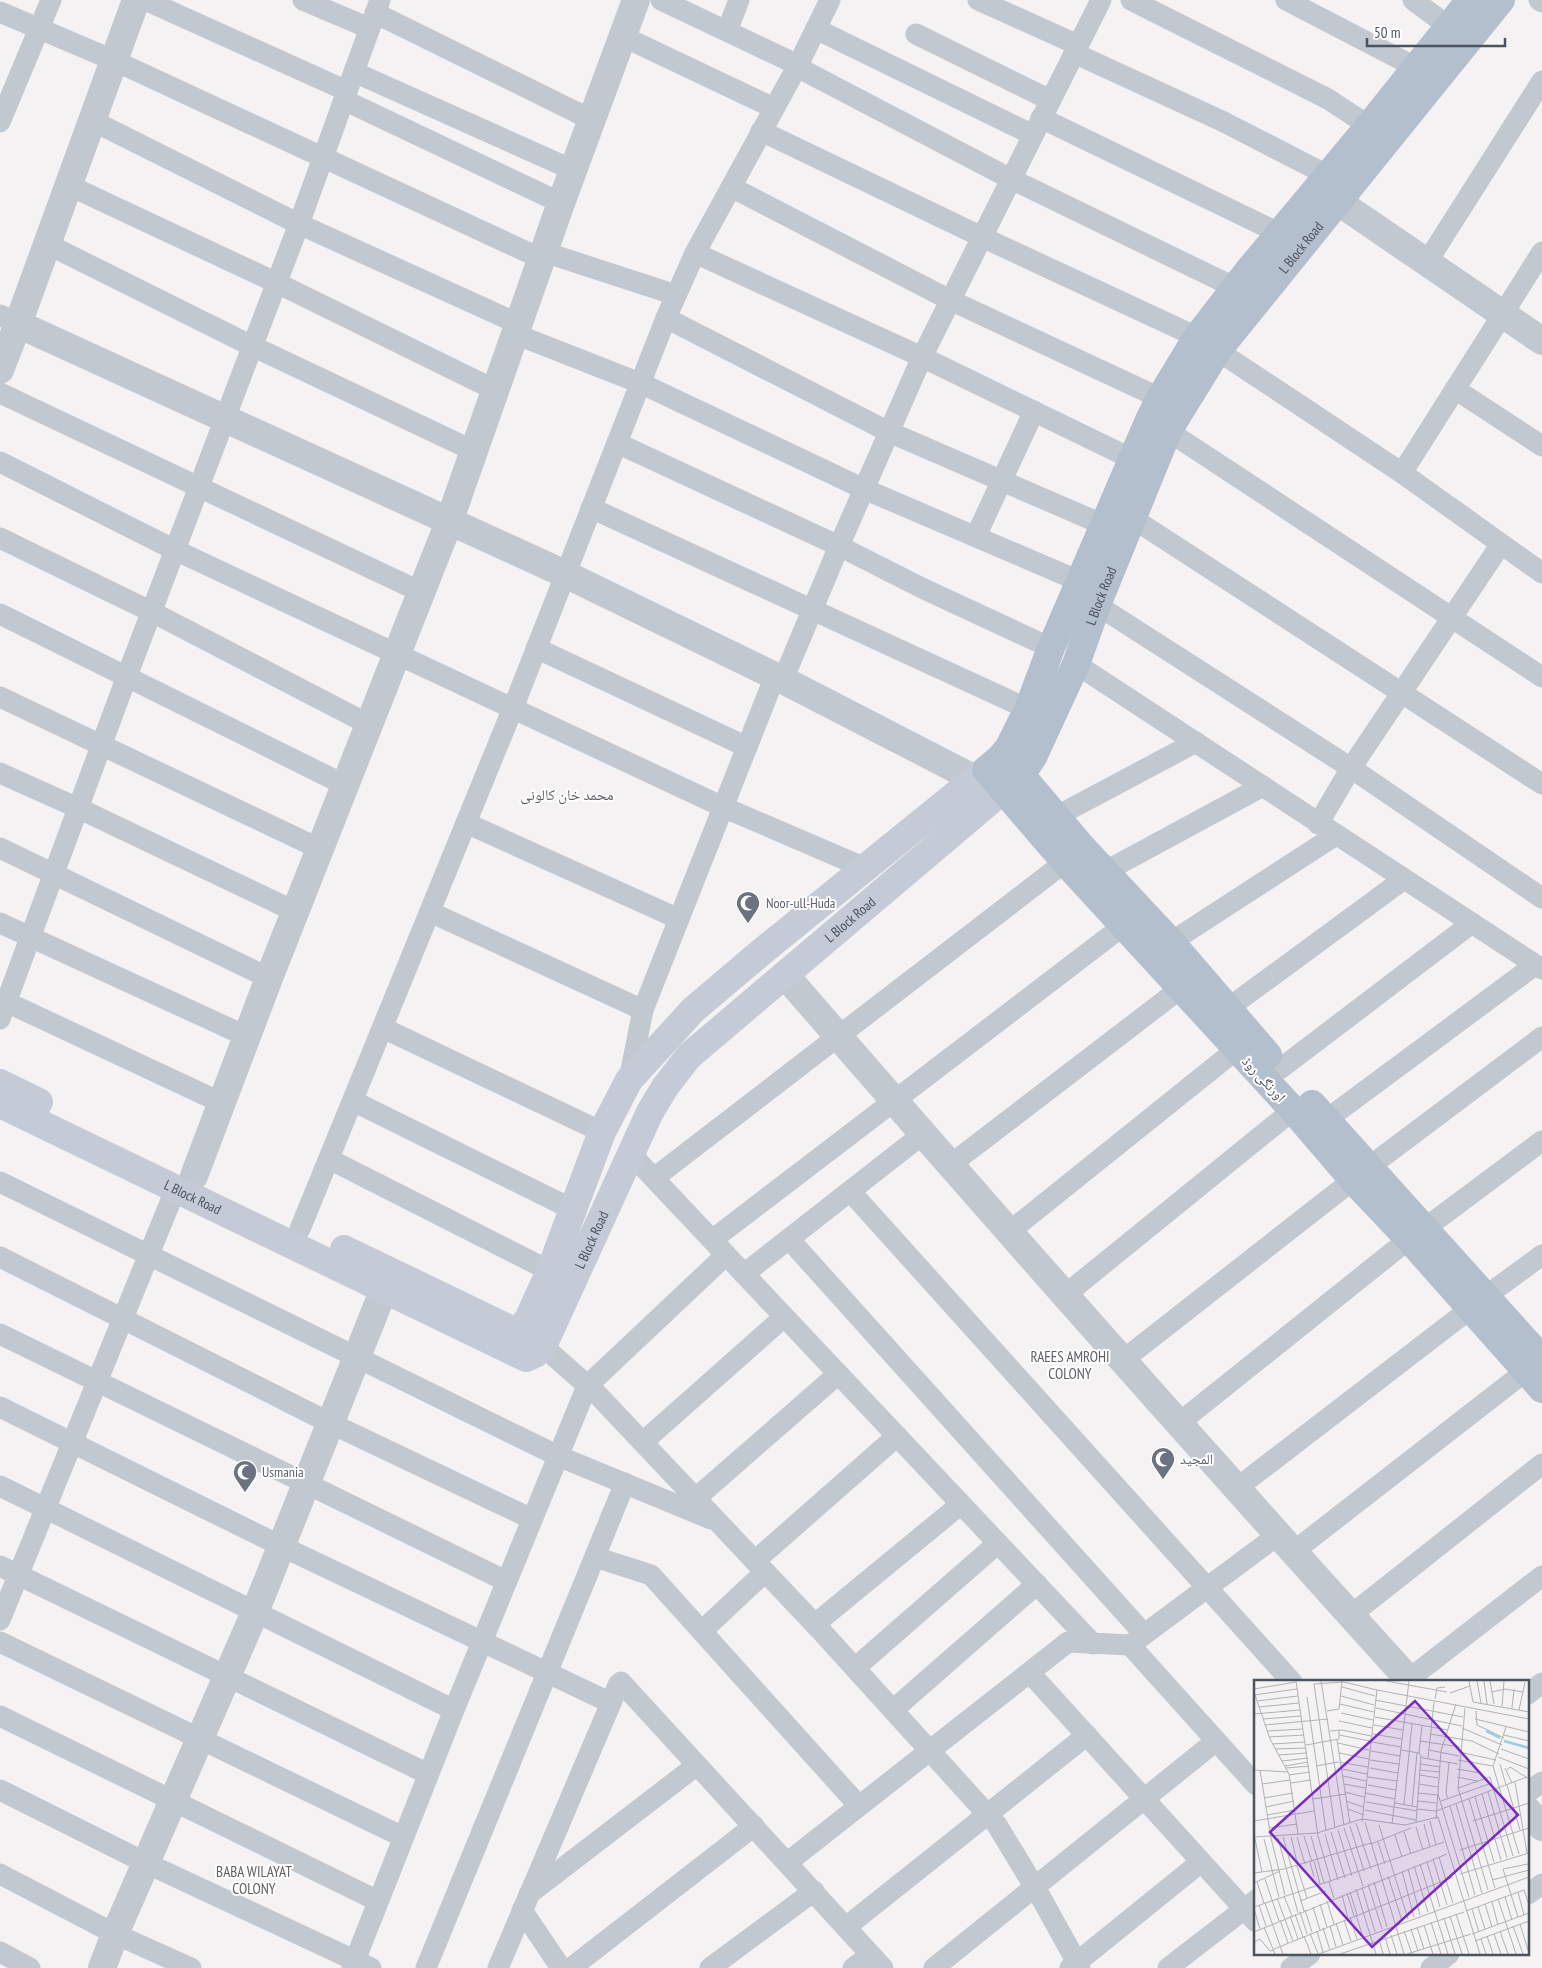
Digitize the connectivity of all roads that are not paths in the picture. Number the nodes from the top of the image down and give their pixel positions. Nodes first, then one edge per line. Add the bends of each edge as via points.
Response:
1 (51, 0) edge
2 (136, 0) edge
3 (146, 0) edge
4 (303, 0) edge
5 (636, 0) edge
6 (661, 0) edge
7 (739, 0) edge
8 (830, 0) edge
9 (978, 0) edge
10 (1101, 0) edge
11 (1131, 0) edge
12 (1286, 0) edge
13 (1413, 0) edge
14 (1470, 0) edge
15 (1501, 0) edge
16 (0, 12) edge
17 (375, 14) edge
18 (1448, 26) junction
19 (816, 29) junction
20 (39, 30) junction
21 (727, 31) junction
22 (916, 34) dead end
23 (622, 36) junction
24 (1076, 49) junction
25 (113, 60) junction
26 (798, 66) junction
27 (1415, 67) junction
28 (1542, 81) edge
29 (348, 87) junction
30 (6, 93) edge
31 (774, 108) junction
32 (1041, 118) junction
33 (91, 120) junction
34 (592, 120) junction
35 (0, 122) edge
36 (1369, 126) junction
37 (762, 132) junction
38 (323, 158) junction
39 (574, 170) junction
40 (1327, 175) junction
41 (1011, 179) junction
42 (68, 185) junction
43 (731, 188) junction
44 (1337, 201) junction
45 (562, 203) junction
46 (299, 224) junction
47 (1279, 233) junction
48 (982, 237) junction
49 (47, 244) junction
50 (695, 252) junction
51 (1542, 252) edge
52 (543, 255) junction
53 (1427, 262) junction
54 (277, 283) junction
55 (1236, 288) junction
56 (676, 295) junction
57 (950, 300) junction
58 (1502, 313) junction
59 (666, 318) junction
60 (9, 320) edge
61 (517, 329) junction
62 (1542, 341) edge
63 (1208, 344) junction
64 (252, 346) junction
65 (922, 357) junction
66 (0, 370) edge
67 (640, 383) junction
68 (1455, 389) junction
69 (495, 390) junction
70 (0, 393) edge
71 (1160, 398) junction
72 (1034, 411) junction
73 (224, 419) junction
74 (1168, 431) junction
75 (889, 432) junction
76 (617, 443) junction
77 (1542, 446) edge
78 (474, 451) junction
79 (1132, 460) junction
80 (0, 462) edge
81 (1402, 473) junction
82 (1002, 480) junction
83 (198, 487) junction
84 (864, 489) junction
85 (591, 508) junction
86 (1132, 518) junction
87 (449, 522) junction
88 (1104, 525) junction
89 (976, 536) junction
90 (0, 538) edge
91 (1501, 544) junction
92 (839, 546) junction
93 (175, 550) junction
94 (1542, 573) edge
95 (565, 574) junction
96 (1080, 581) junction
97 (421, 592) junction
98 (1097, 605) junction
99 (812, 610) junction
100 (152, 612) junction
101 (0, 614) edge
102 (1452, 618) junction
103 (536, 648) junction
104 (1051, 648) junction
105 (398, 654) junction
106 (1076, 664) junction
107 (127, 676) junction
108 (1542, 677) edge
109 (779, 678) junction
110 (1402, 693) junction
111 (0, 697) edge
112 (513, 708) junction
113 (1028, 709) junction
114 (370, 725) junction
115 (1196, 742) junction
116 (101, 745) junction
117 (747, 746) junction
118 (987, 768) junction
119 (1351, 768) junction
120 (0, 773) edge
121 (1012, 783) junction
122 (1542, 784) edge
123 (345, 785) junction
124 (1263, 786) junction
125 (723, 807) junction
126 (78, 808) junction
127 (1045, 822) junction
128 (466, 823) junction
129 (1318, 824) junction
130 (1336, 835) junction
131 (0, 848) edge
132 (320, 849) junction
133 (1065, 862) junction
134 (865, 868) junction
135 (1106, 871) junction
136 (54, 874) junction
137 (1404, 879) junction
138 (1542, 898) edge
139 (296, 912) junction
140 (430, 912) junction
141 (679, 919) junction
142 (0, 923) edge
143 (1472, 923) junction
144 (1124, 926) junction
145 (30, 938) junction
146 (1171, 942) junction
147 (1539, 967) edge
148 (785, 975) junction
149 (269, 978) junction
150 (1190, 981) junction
151 (2, 1006) edge
152 (1227, 1009) junction
153 (643, 1010) junction
154 (383, 1028) junction
155 (838, 1036) junction
156 (248, 1037) junction
157 (1542, 1037) edge
158 (1237, 1050) junction
159 (1280, 1069) junction
160 (629, 1080) junction
161 (0, 1083) edge
162 (353, 1101) junction
163 (894, 1101) junction
164 (222, 1103) junction
165 (0, 1104) edge
166 (1293, 1110) junction
167 (1326, 1120) junction
168 (602, 1132) junction
169 (923, 1134) junction
170 (1542, 1141) edge
171 (630, 1153) junction
172 (328, 1160) junction
173 (950, 1165) junction
174 (1361, 1174) junction
175 (654, 1178) junction
176 (0, 1182) edge
177 (185, 1182) junction
178 (850, 1192) junction
179 (572, 1209) junction
180 (300, 1230) junction
181 (1009, 1232) junction
182 (1416, 1234) junction
183 (789, 1239) junction
184 (719, 1247) junction
185 (149, 1254) junction
186 (1542, 1255) edge
187 (0, 1257) edge
188 (550, 1271) junction
189 (744, 1274) junction
190 (384, 1289) junction
191 (1065, 1295) junction
192 (1478, 1302) junction
193 (784, 1317) junction
194 (123, 1319) junction
195 (521, 1328) junction
196 (0, 1334) edge
197 (543, 1346) junction
198 (356, 1357) junction
199 (1123, 1360) junction
200 (1537, 1373) edge
201 (838, 1374) junction
202 (98, 1380) junction
203 (587, 1386) junction
204 (0, 1407) edge
205 (330, 1423) junction
206 (1179, 1423) junction
207 (897, 1436) junction
208 (73, 1442) junction
209 (643, 1442) junction
210 (558, 1456) junction
211 (1542, 1464) edge
212 (624, 1483) junction
213 (306, 1484) junction
214 (0, 1486) edge
215 (1237, 1488) junction
216 (696, 1498) junction
217 (961, 1504) junction
218 (46, 1508) junction
219 (532, 1519) junction
220 (718, 1522) junction
221 (998, 1543) junction
222 (1285, 1543) junction
223 (281, 1546) junction
224 (595, 1557) junction
225 (760, 1566) junction
226 (9, 1570) edge
227 (1542, 1576) edge
228 (506, 1581) junction
229 (1037, 1584) junction
230 (1207, 1587) junction
231 (255, 1612) junction
232 (1351, 1615) junction
233 (0, 1620) edge
234 (815, 1624) junction
235 (702, 1631) junction
236 (1137, 1640) junction
237 (482, 1641) junction
238 (0, 1642) edge
239 (1093, 1644) junction
240 (855, 1668) junction
241 (548, 1673) junction
242 (1030, 1673) junction
243 (227, 1676) junction
244 (1290, 1680) edge
245 (1410, 1680) edge
246 (1542, 1683) edge
247 (1530, 1692) edge
248 (611, 1703) junction
249 (454, 1710) junction
250 (893, 1710) junction
251 (0, 1716) edge
252 (1087, 1735) junction
253 (200, 1739) junction
254 (1216, 1741) junction
255 (929, 1750) junction
256 (698, 1764) junction
257 (428, 1774) junction
258 (1542, 1782) edge
259 (1254, 1783) edge
260 (0, 1790) edge
261 (1530, 1791) edge
262 (1144, 1799) junction
263 (172, 1802) junction
264 (859, 1806) junction
265 (1530, 1813) edge
266 (987, 1814) junction
267 (754, 1826) junction
268 (1542, 1827) edge
269 (403, 1837) junction
270 (788, 1862) junction
271 (1201, 1862) junction
272 (146, 1864) junction
273 (0, 1874) edge
274 (1542, 1884) edge
275 (1035, 1887) junction
276 (814, 1891) junction
277 (1530, 1893) edge
278 (378, 1901) junction
279 (525, 1903) junction
280 (1252, 1910) edge
281 (846, 1926) junction
282 (115, 1934) junction
283 (0, 1952) edge
284 (1446, 1956) edge
285 (877, 1962) edge
286 (359, 1965) edge
287 (1076, 1966) edge
288 (30, 1968) edge
289 (102, 1968) edge
290 (191, 1968) edge
291 (426, 1968) edge
292 (498, 1968) edge
293 (561, 1968) edge
294 (570, 1968) edge
295 (710, 1968) edge
296 (853, 1968) edge
297 (934, 1968) edge
298 (1168, 1968) edge
299 (1431, 1968) edge

1 - 20 street
2 - 25 street
3 - 29 street
4 - 17 street
5 - 23 street
6 - 21 street
7 - 21 street
8 - 19 street
9 - 24 street
10 - 24 street
11 - 36 street via 1328,99
12 - 27 street
13 - 18 street
14 - 18 main road, L Block Road
15 - 44 main road, L Block Road
16 - 20 street
17 - 29 street
17 - 34 street
18 - 27 main road, L Block Road
19 - 26 street
19 - 32 street
20 - 25 street
20 - 30 street
21 - 26 street
22 - 32 street
23 - 31 street
23 - 34 street
24 - 32 street
24 - 40 street
25 - 33 street
25 - 38 street
26 - 31 street
26 - 41 street
27 - 36 main road, L Block Road
28 - 53 street
29 - 38 street
29 - 39 street
29 - 45 street
30 - 35 street
31 - 37 street
32 - 41 street
32 - 47 street
33 - 42 street
33 - 46 street
34 - 39 street
36 - 40 main road, L Block Road
37 - 43 street
37 - 48 street
38 - 46 street
38 - 52 street
39 - 45 street
40 - 47 main road, L Block Road
41 - 48 street
41 - 55 street
42 - 49 street
42 - 54 street
43 - 50 street
43 - 57 street
44 - 53 street
44 - 63 main road, L Block Road
45 - 52 street
46 - 54 street
46 - 61 street
47 - 55 main road, L Block Road
48 - 57 street
48 - 63 street
49 - 60 street
49 - 64 street
50 - 56 street
50 - 65 street
51 - 58 street
52 - 56 street
52 - 61 street
53 - 58 street
54 - 64 street
54 - 69 street
55 - 63 main road, L Block Road
56 - 59 street
57 - 65 street
57 - 71 street
58 - 62 street
58 - 68 street
59 - 67 street
59 - 75 street
60 - 66 street
60 - 73 street
61 - 67 street
61 - 69 street
63 - 71 main road, L Block Road
63 - 74 main road, L Block Road
63 - 81 street
64 - 73 street
64 - 78 street
65 - 72 street
65 - 75 street
67 - 76 street
67 - 84 street
68 - 77 street
68 - 81 street
69 - 78 street
70 - 83 street
71 - 79 main road, L Block Road
72 - 79 street
72 - 82 street
73 - 83 street
73 - 87 street
74 - 86 main road, L Block Road
74 - 102 street
75 - 82 street
75 - 84 street
76 - 85 street
76 - 92 street
78 - 87 street
79 - 88 main road, L Block Road
80 - 93 street
81 - 91 street
82 - 88 street
82 - 89 street
83 - 93 street
83 - 97 street
84 - 89 street
84 - 92 street
85 - 95 street
85 - 99 street
86 - 98 main road, L Block Road
86 - 110 street
87 - 95 street
87 - 97 street
88 - 96 main road, L Block Road
89 - 96 street
90 - 100 street
91 - 94 street
91 - 102 street
92 - 99 street
92 - 104 street
93 - 100 street
93 - 105 street
95 - 103 street
95 - 109 street
96 - 104 main road, L Block Road
97 - 105 street
98 - 106 main road, L Block Road
98 - 119 street
99 - 109 street
99 - 113 street
100 - 107 street
100 - 114 street
101 - 107 street
102 - 108 street
102 - 110 street
103 - 112 street
103 - 117 street
104 - 113 main road, L Block Road
105 - 112 street
105 - 114 street
106 - 115 street
106 - 121 main road, L Block Road via 1032,757
107 - 116 street
107 - 123 street
109 - 117 street
109 - 118 street
110 - 119 street
110 - 122 street
111 - 116 street
112 - 125 street
112 - 128 street
113 - 118 main road, L Block Road via 1009,747
114 - 123 street
115 - 124 street
115 - 127 street
116 - 126 street
116 - 132 street
117 - 125 street
118 - 121 main road, اورنگی روڈ
118 - 134 main road, L Block Road
119 - 129 street
119 - 138 street
120 - 126 street
121 - 127 main road, اورنگی روڈ
121 - 148 main road, L Block Road
123 - 132 street
124 - 129 street
124 - 135 street
125 - 134 street
125 - 141 street
126 - 136 street
126 - 139 street
127 - 133 main road, اورنگی روڈ
127 - 135 main road, اورنگی روڈ
128 - 140 street
128 - 141 street
129 - 130 street
130 - 137 street
130 - 146 street
131 - 136 street
132 - 139 street
133 - 144 main road, اورنگی روڈ
133 - 155 street
134 - 160 main road, L Block Road via 694,1010
135 - 146 main road, اورنگی روڈ
136 - 145 street
136 - 149 street
137 - 143 street
137 - 152 street
139 - 149 street
140 - 153 street
140 - 154 street
141 - 153 street
142 - 145 street
143 - 147 street
143 - 159 street
144 - 150 main road, اورنگی روڈ
144 - 163 street
145 - 151 street
145 - 156 street
146 - 150 main road, اورنگی روڈ
147 - 167 street
148 - 155 street
148 - 171 main road, L Block Road via 689,1056 650,1112
149 - 156 street
150 - 152 main road, اورنگی روڈ
150 - 158 main road, اورنگی روڈ
150 - 173 street
151 - 164 street
152 - 159 main road, اورنگی روڈ
153 - 160 street
154 - 162 street
154 - 168 street
155 - 163 street
155 - 175 street
156 - 164 street
157 - 174 street
158 - 166 main road, اورنگی روڈ
158 - 181 street
159 - 167 main road, اورنگی روڈ
160 - 168 main road, L Block Road
161 - 177 main road, L Block Road
162 - 172 street
162 - 179 street
163 - 169 street
163 - 184 street
164 - 177 street
165 - 177 main road, L Block Road
166 - 174 main road, اورنگی روڈ
166 - 191 street
167 - 174 main road, اورنگی روڈ
168 - 179 main road, L Block Road
169 - 173 street
169 - 178 street
170 - 182 street
171 - 175 street
171 - 197 main road, L Block Road
172 - 180 street
172 - 188 street
173 - 181 street
174 - 182 main road, اورنگی روڈ
174 - 199 street
175 - 184 street
176 - 185 street
177 - 180 main road, L Block Road
177 - 185 street
177 - 190 main road, L Block Road
178 - 183 street
178 - 230 street
179 - 188 main road, L Block Road
180 - 195 main road, L Block Road via 512,1330
181 - 191 street
182 - 192 main road, اورنگی روڈ
182 - 206 street
183 - 189 street
183 - 236 street
184 - 189 street
184 - 203 street
185 - 194 street
185 - 198 street
186 - 192 street
187 - 194 street
188 - 195 main road, L Block Road via 528,1320
189 - 193 street
190 - 197 main road, L Block Road via 516,1355 526,1358
190 - 198 street
191 - 199 street
192 - 200 main road, اورنگی روڈ
192 - 215 street
193 - 201 street
193 - 209 street
194 - 202 street
194 - 205 street
195 - 197 street
196 - 202 street
197 - 203 street
198 - 205 street
198 - 210 street
199 - 206 street
200 - 222 street
201 - 207 street
201 - 216 street
202 - 208 street
202 - 213 street
203 - 209 street
203 - 210 street
204 - 208 street
205 - 213 street
205 - 219 street
206 - 215 street
207 - 217 street
207 - 225 street
208 - 218 street
208 - 223 street
209 - 216 street
210 - 212 street
210 - 219 street
211 - 232 street
212 - 220 street
212 - 224 street
213 - 223 street
213 - 228 street
214 - 218 street
215 - 222 street
216 - 220 street
217 - 221 street
217 - 234 street
218 - 226 street
218 - 231 street
219 - 228 street
220 - 225 street
221 - 229 street
221 - 240 street
222 - 230 street
222 - 232 street
223 - 231 street
223 - 237 street
224 - 235 street via 651,1575
224 - 241 street
225 - 234 street
225 - 235 street
226 - 233 street
226 - 243 street
227 - 245 street
228 - 237 street
229 - 239 street
229 - 250 street
230 - 236 street
230 - 244 street
231 - 243 street
231 - 249 street
232 - 245 street
234 - 240 street
235 - 264 street
236 - 239 street
236 - 254 street
237 - 241 street
237 - 249 street
238 - 253 street
239 - 242 street via 1068,1642
240 - 250 street
241 - 248 street
241 - 291 street
242 - 252 street
242 - 255 street
243 - 253 street
243 - 257 street
246 - 247 street
248 - 256 street via 621,1682
248 - 279 street
249 - 257 street
250 - 255 street
251 - 263 street
252 - 262 street
252 - 266 street
253 - 263 street
253 - 269 street
254 - 259 street
254 - 262 street
255 - 264 street
255 - 266 street
256 - 267 street
256 - 279 street
257 - 269 street
258 - 261 street
260 - 272 street
262 - 271 street
262 - 275 street
263 - 272 street
263 - 278 street
264 - 270 street
265 - 268 street
266 - 275 street
266 - 281 street
267 - 270 street
267 - 294 street
269 - 278 street
270 - 276 street
271 - 280 street
271 - 287 street
272 - 282 street
272 - 286 street
273 - 282 street
274 - 277 street
275 - 287 street
275 - 297 street
276 - 281 street
276 - 295 street
278 - 286 street
279 - 292 street
279 - 293 street
280 - 298 street
281 - 285 street
282 - 289 street
282 - 290 street
283 - 288 street
284 - 299 street
285 - 296 street

